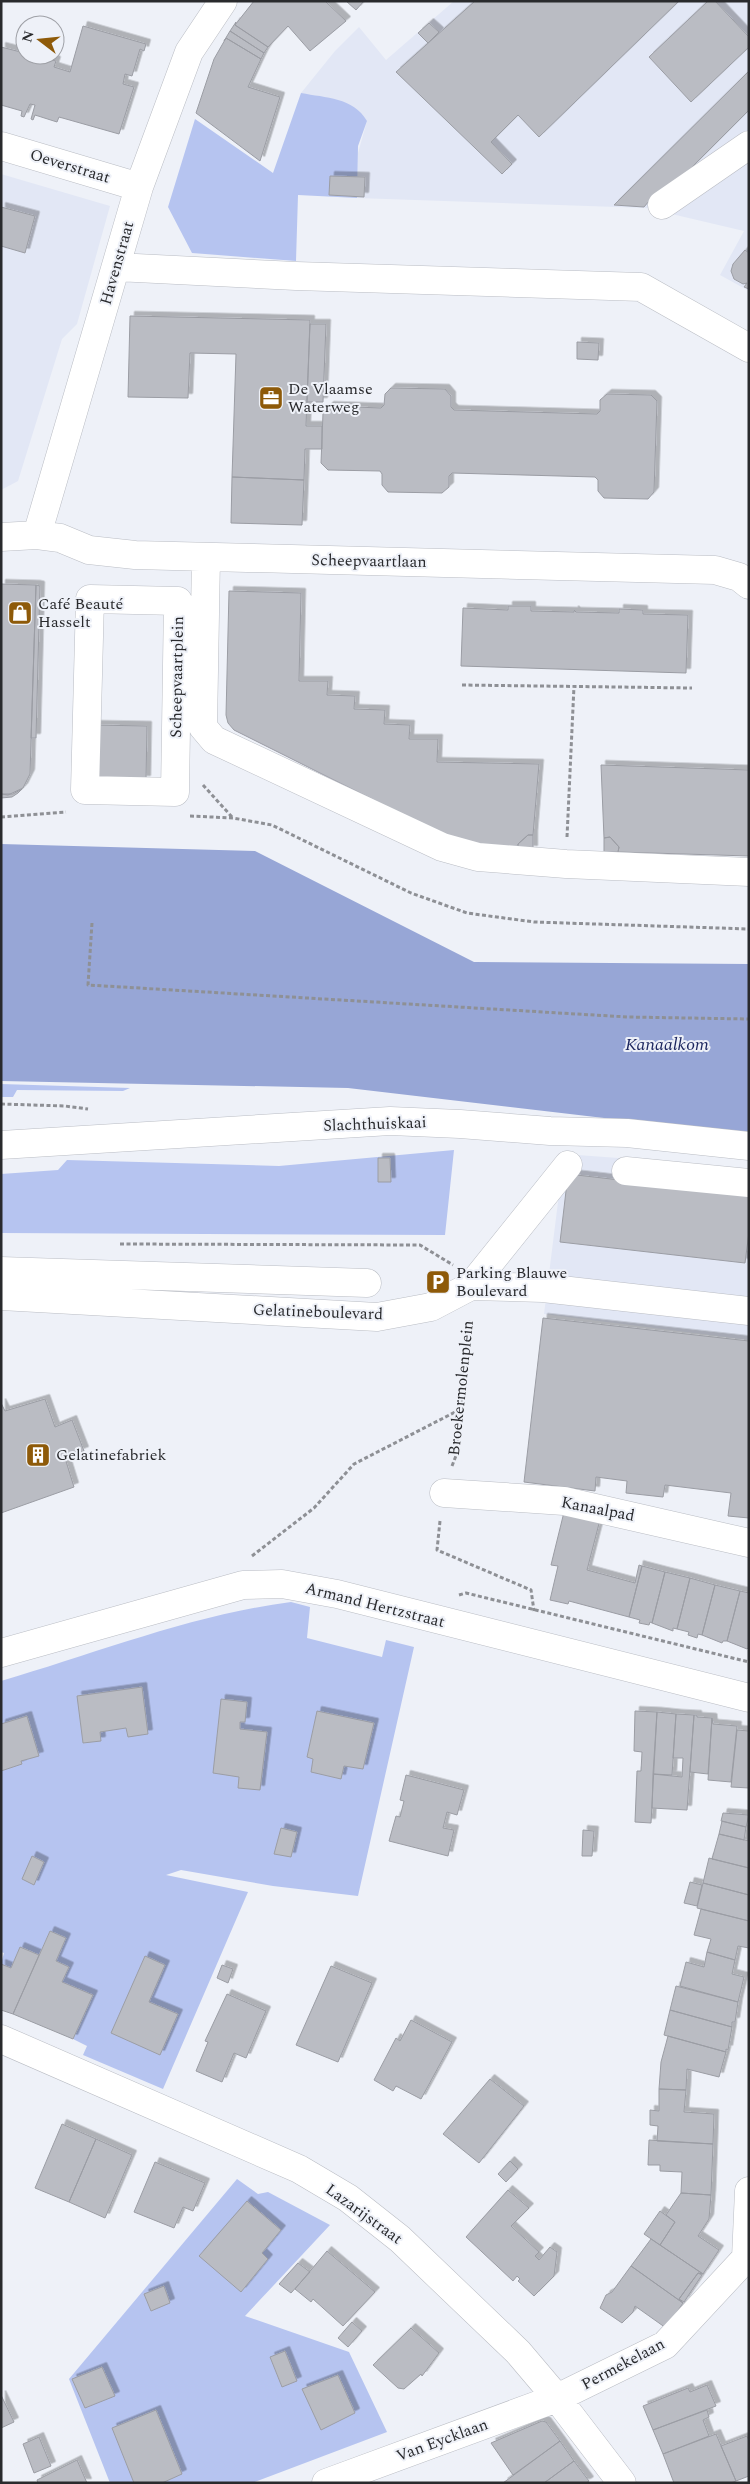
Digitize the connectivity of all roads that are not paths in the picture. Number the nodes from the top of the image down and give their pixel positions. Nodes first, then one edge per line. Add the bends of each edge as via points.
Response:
1 (223, 1) edge
2 (749, 145) edge
3 (1, 146) edge
4 (139, 187) junction
5 (662, 205) dead end
6 (116, 267) junction
7 (749, 348) edge
8 (37, 535) junction
9 (1, 537) edge
10 (206, 557) junction
11 (744, 581) edge
12 (80, 801) joint
13 (749, 872) edge
14 (1, 1145) edge
15 (749, 1146) edge
16 (568, 1165) dead end
17 (626, 1171) dead end
18 (749, 1183) edge
19 (1, 1271) edge
20 (367, 1283) dead end
21 (471, 1286) junction
22 (1, 1296) edge
23 (749, 1311) edge
24 (444, 1493) road end
25 (749, 1543) edge
26 (1, 1653) edge
27 (749, 1698) edge
28 (1, 2039) edge
29 (749, 2191) edge
30 (747, 2258) edge
31 (558, 2398) junction
32 (326, 2483) edge
33 (622, 2483) edge

1 - 4 street, Havenstraat via 189,52
2 - 5 street
3 - 4 street, Oeverstraat
4 - 6 street, Havenstraat
6 - 7 street via 641,287
6 - 8 street, Havenstraat
8 - 9 street, Scheepvaartlaan
8 - 10 street, Scheepvaartlaan via 60,538 89,550
10 - 11 street, Scheepvaartlaan via 716,570
10 - 13 street via 203,727 214,740 442,848 478,857
12 - 12 street, Scheepvaartplein via 90,599 178,601 175,792
14 - 15 street, Slachthuiskaai via 390,1121 627,1133
16 - 21 street
17 - 18 street
19 - 20 street
21 - 22 street, Gelatineboulevard via 431,1307 377,1317
21 - 23 street, Gelatineboulevard via 543,1288
24 - 25 street, Kanaalpad via 564,1501
26 - 27 street, Armand Hertzstraat via 243,1586 282,1584 338,1594
28 - 31 street, Lazarijstraat via 299,2169 348,2198 400,2239 518,2352
29 - 30 street, Permekelaan
30 - 31 street, Permekelaan via 665,2345
31 - 32 street, Van Eycklaan
31 - 33 street, Lazarijstraat

